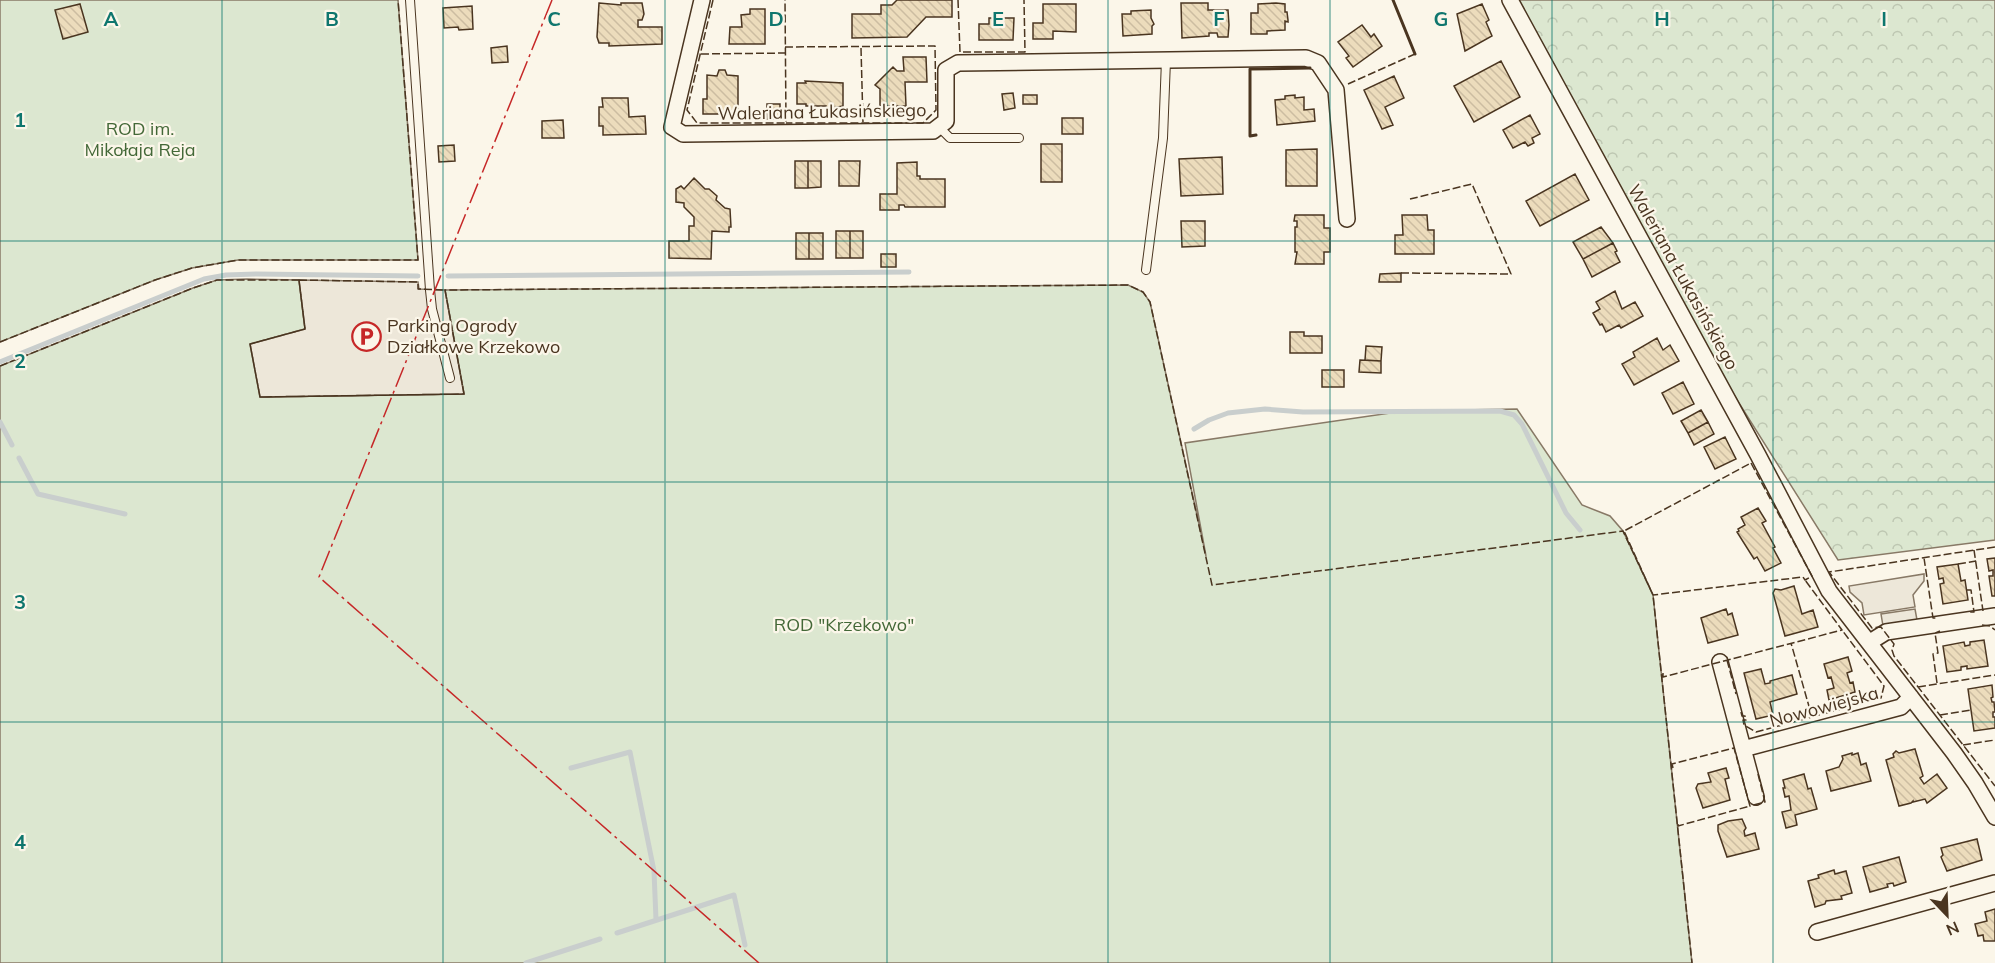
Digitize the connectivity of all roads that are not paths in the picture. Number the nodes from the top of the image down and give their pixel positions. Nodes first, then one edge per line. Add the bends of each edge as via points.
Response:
1 (410, 0) edge
2 (702, 0) edge
3 (1510, 0) edge
4 (1166, 60) junction
5 (939, 127) junction
6 (1019, 138) dead end
7 (1347, 219) dead end
8 (1146, 270) dead end
9 (450, 378) dead end
10 (1820, 573) joint
11 (1995, 616) edge
12 (1870, 642) junction
13 (1720, 662) dead end
14 (1911, 698) junction
15 (1743, 749) junction
16 (1756, 797) dead end
17 (1995, 817) edge
18 (1995, 883) edge
19 (1817, 932) dead end

1 - 9 lane via 432,309
2 - 5 street, Waleriana Łukasińskiego via 672,127 683,134 933,131
3 - 10 street, Waleriana Łukasińskiego
4 - 5 street, Waleriana Łukasińskiego via 958,63 946,70 946,121
4 - 7 street, Waleriana Łukasińskiego via 1306,58 1318,63 1336,90
4 - 8 lane via 1163,138
5 - 6 lane via 950,138
10 - 12 street, Nowowiejska via 1829,591
11 - 12 street via 1886,632
12 - 14 street, Nowowiejska
13 - 15 street
14 - 15 street, Nowowiejska via 1901,707
14 - 17 street, Nowowiejska via 1975,783
15 - 16 street
18 - 19 street

